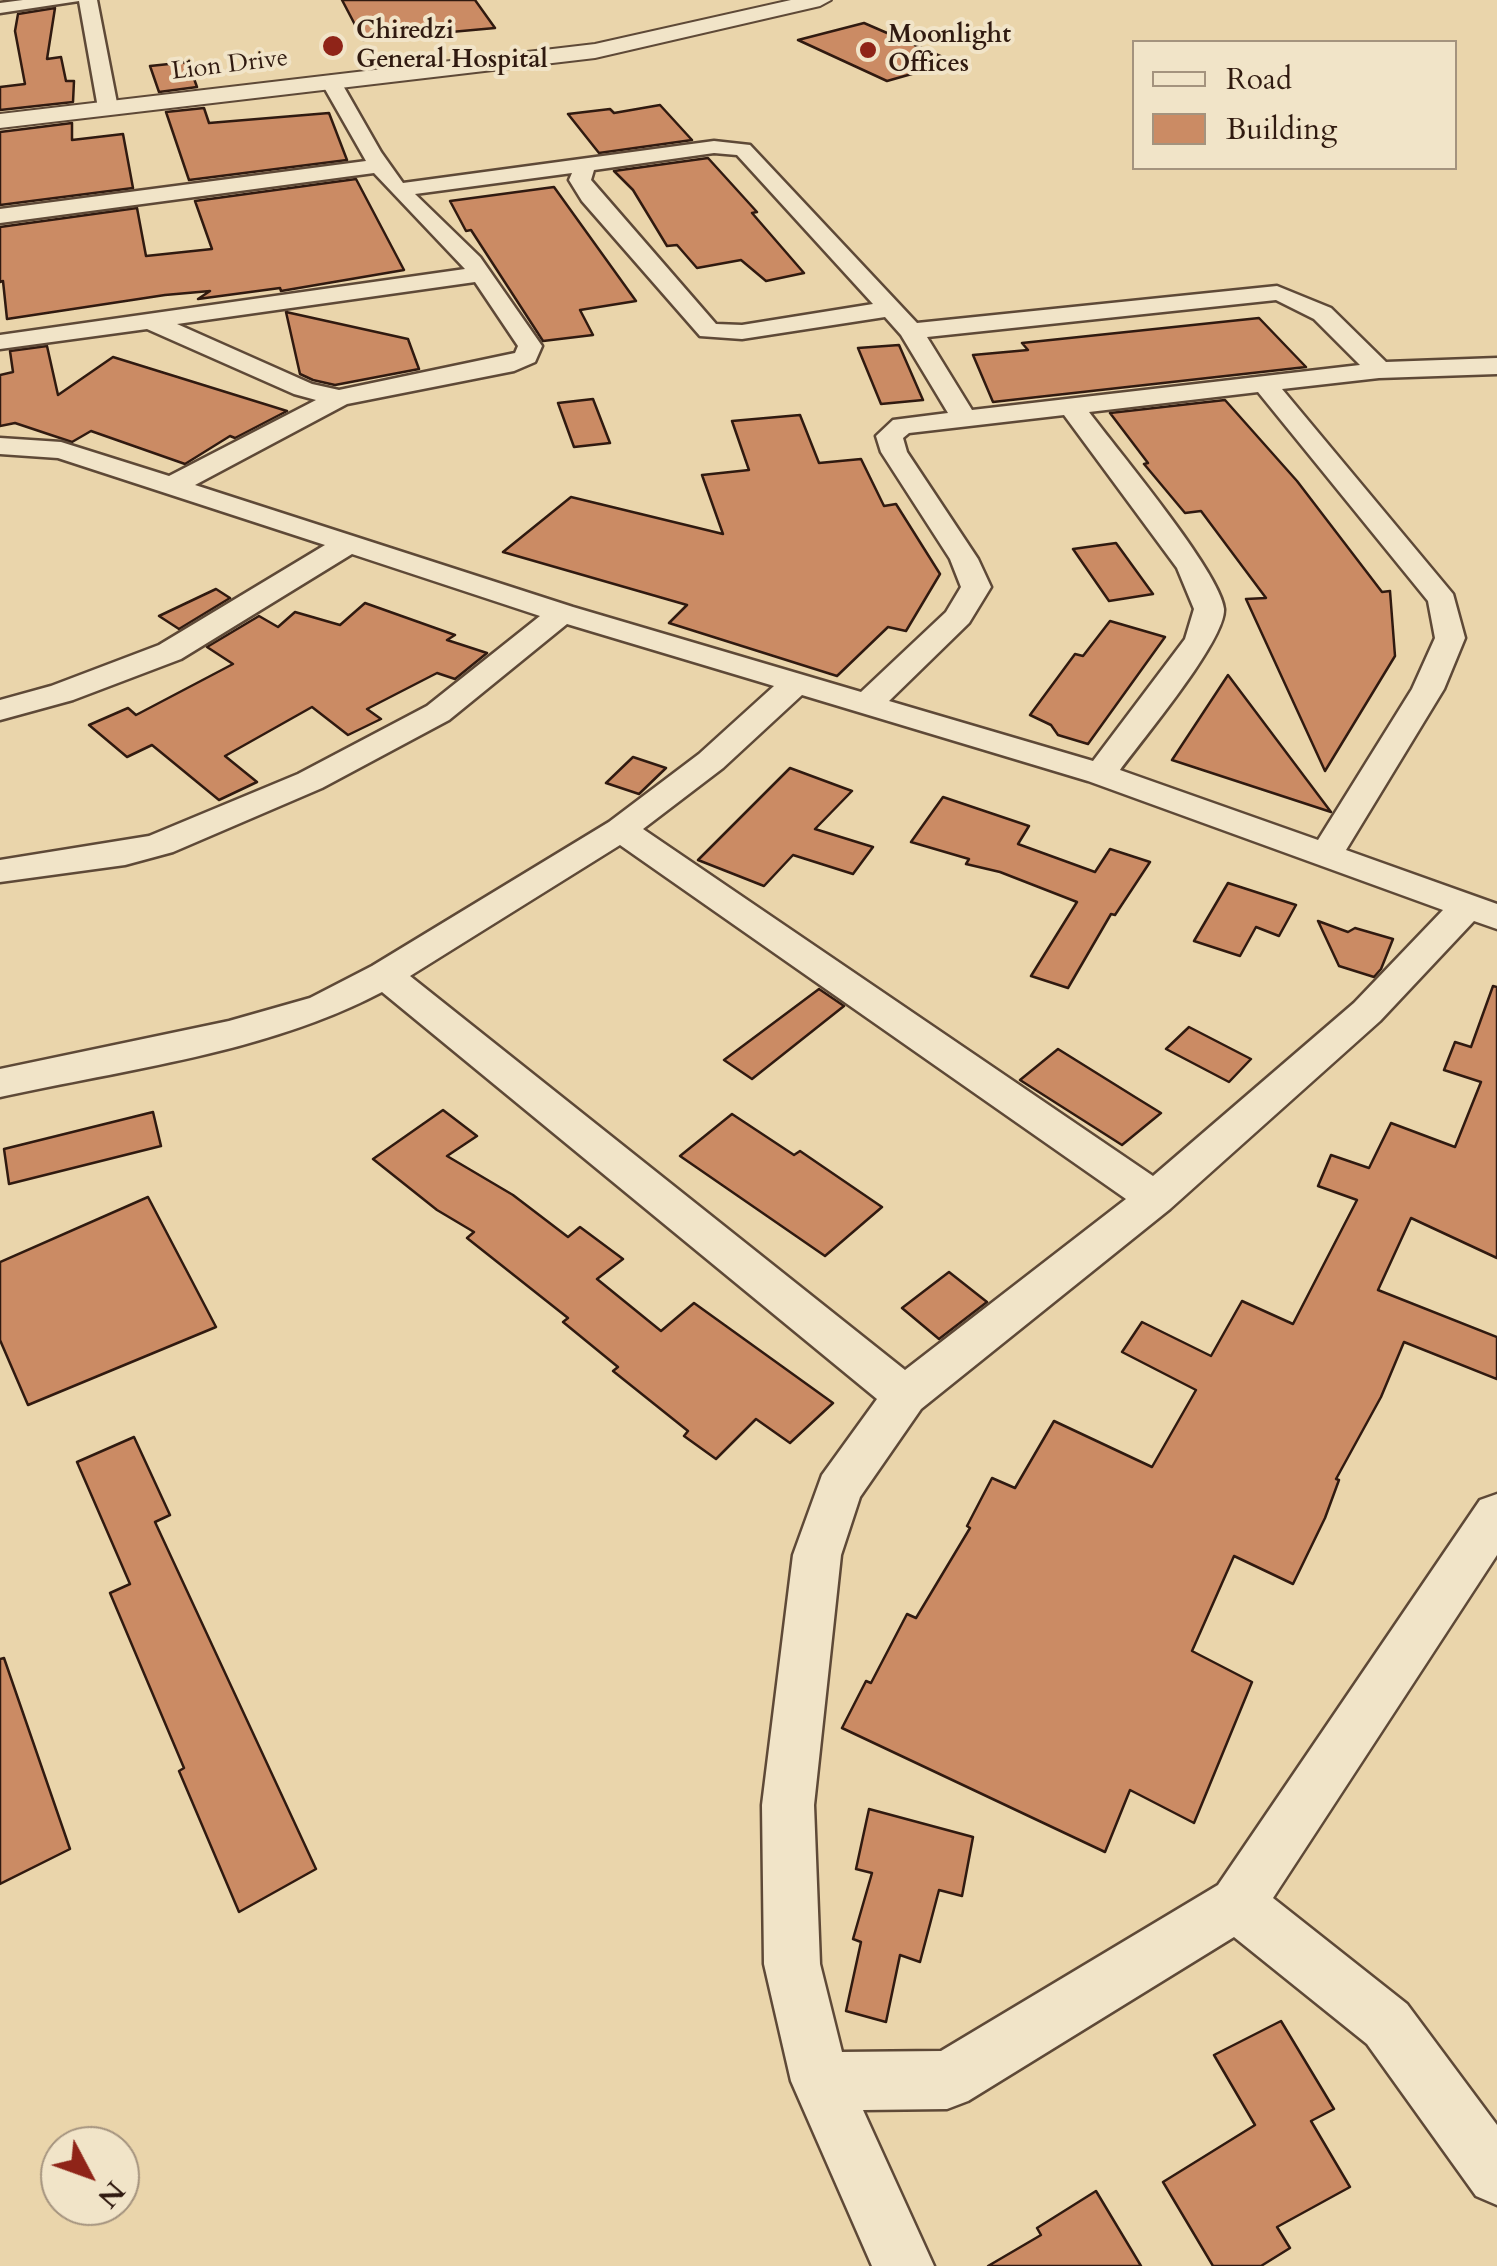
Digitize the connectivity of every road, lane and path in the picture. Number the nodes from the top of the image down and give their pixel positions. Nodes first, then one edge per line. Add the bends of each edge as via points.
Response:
1 (70, 0) edge
2 (88, 0) edge
3 (820, 0) edge
4 (0, 8) edge
5 (331, 82) junction
6 (108, 108) junction
7 (0, 120) edge
8 (584, 164) junction
9 (380, 166) junction
10 (398, 190) junction
11 (0, 216) edge
12 (481, 274) junction
13 (889, 310) junction
14 (150, 321) junction
15 (910, 332) junction
16 (0, 342) edge
17 (1497, 366) edge
18 (1380, 370) junction
19 (1263, 382) junction
20 (339, 398) junction
21 (1072, 406) junction
22 (963, 416) junction
23 (0, 446) edge
24 (175, 484) junction
25 (351, 542) junction
26 (562, 612) junction
27 (796, 684) junction
28 (866, 705) junction
29 (0, 710) edge
30 (1100, 774) junction
31 (621, 830) junction
32 (1325, 857) junction
33 (0, 872) edge
34 (1482, 912) edge
35 (385, 975) junction
36 (0, 1082) edge
37 (1155, 1198) junction
38 (905, 1396) junction
39 (1497, 1515) edge
40 (1236, 1904) junction
41 (820, 2080) junction
42 (1497, 2175) edge
43 (903, 2266) edge

1 - 4 street
2 - 6 street
3 - 5 street, Lion Drive via 594,51
5 - 6 street, Lion Drive
5 - 9 street
6 - 7 street, Lion Drive
8 - 10 street
8 - 13 street via 743,149
8 - 13 street via 580,180 590,196 709,331
9 - 10 street
9 - 11 street
10 - 12 street via 463,248
12 - 14 street
12 - 20 street via 530,346 526,358
13 - 15 street
14 - 16 street
14 - 20 street via 303,389
15 - 18 street via 1277,292 1324,311
15 - 22 street
17 - 18 street
18 - 19 street
19 - 21 street
19 - 32 street via 1443,600 1450,638 1428,689
20 - 24 street
21 - 22 street
21 - 30 street via 1191,567 1210,608 1200,640
22 - 28 street via 902,426 889,436 976,588 958,617
23 - 24 street via 61,450
24 - 25 street
25 - 26 street
25 - 29 street via 170,652
26 - 27 street
26 - 33 street via 438,714 310,781 161,844
27 - 28 street
27 - 31 street
28 - 30 street
30 - 32 street
31 - 35 street
31 - 37 street
32 - 34 street
34 - 37 street
35 - 36 street via 323,1007 230,1034
35 - 38 street
37 - 38 street
38 - 41 street via 839,1488 816,1555 788,1805 792,1964
39 - 40 street
40 - 41 street via 947,2080
40 - 42 street via 1387,2024
41 - 43 street

